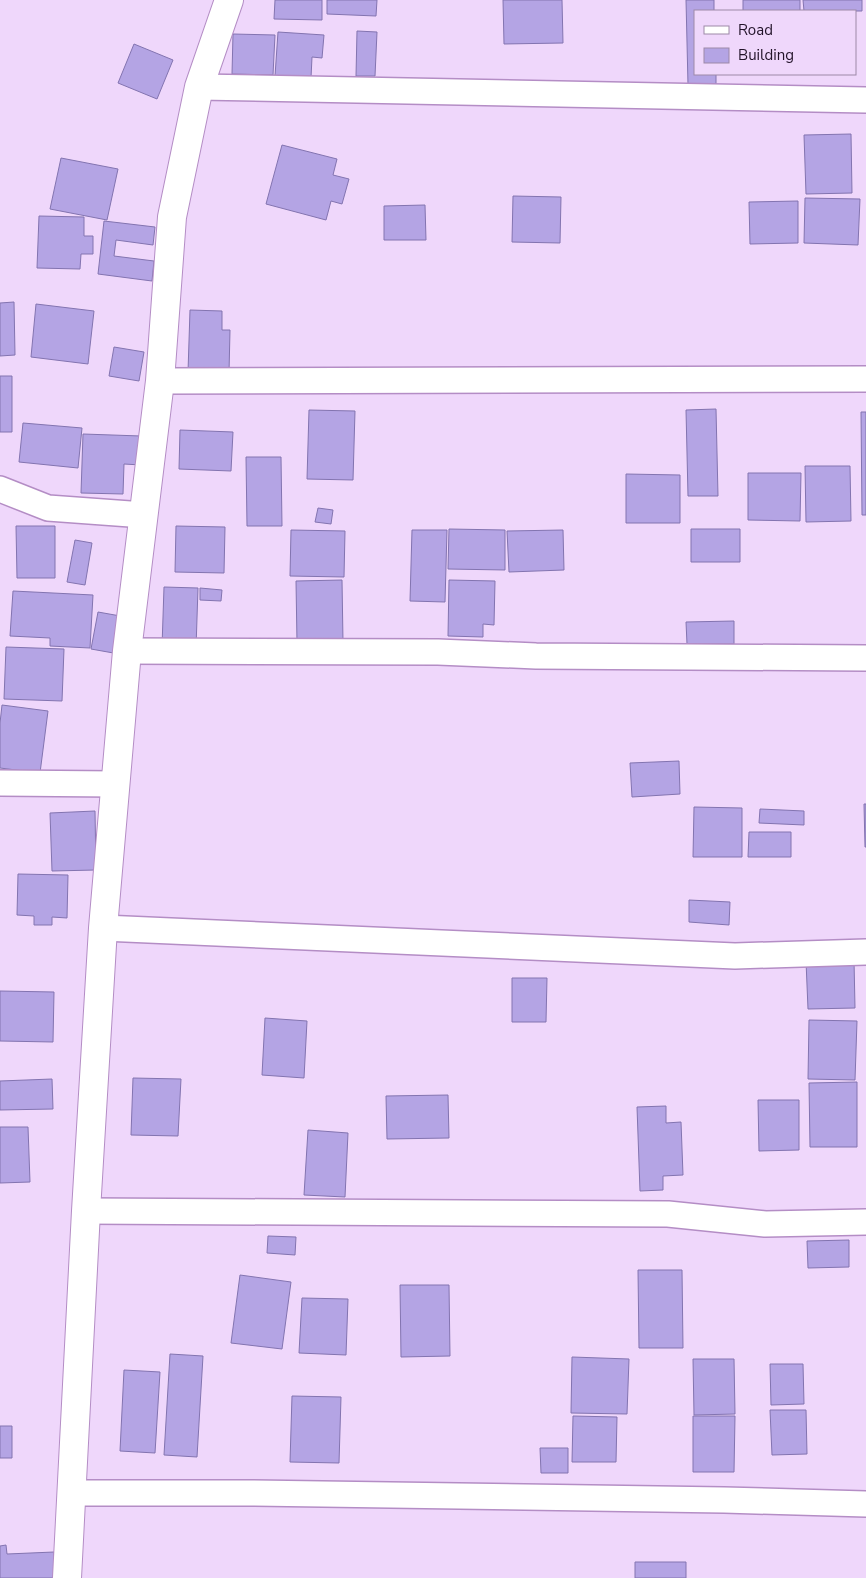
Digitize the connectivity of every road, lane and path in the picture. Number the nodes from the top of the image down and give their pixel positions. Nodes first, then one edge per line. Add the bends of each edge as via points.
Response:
1 (229, 0) edge
2 (199, 87) junction
3 (866, 100) edge
4 (866, 378) edge
5 (160, 381) junction
6 (0, 489) edge
7 (144, 516) junction
8 (128, 651) junction
9 (866, 658) edge
10 (0, 783) edge
11 (116, 784) junction
12 (103, 928) junction
13 (866, 952) edge
14 (86, 1211) junction
15 (866, 1222) edge
16 (71, 1493) junction
17 (866, 1504) edge
18 (67, 1578) edge

1 - 2 street
2 - 3 street
2 - 5 street via 172,217
4 - 5 street
5 - 7 street
6 - 7 street via 48,508
7 - 8 street
8 - 9 street
8 - 11 street
10 - 11 street
11 - 12 street
12 - 13 street via 736,956
12 - 14 street
14 - 15 street via 668,1214 765,1224
14 - 16 street
16 - 17 street
16 - 18 street

